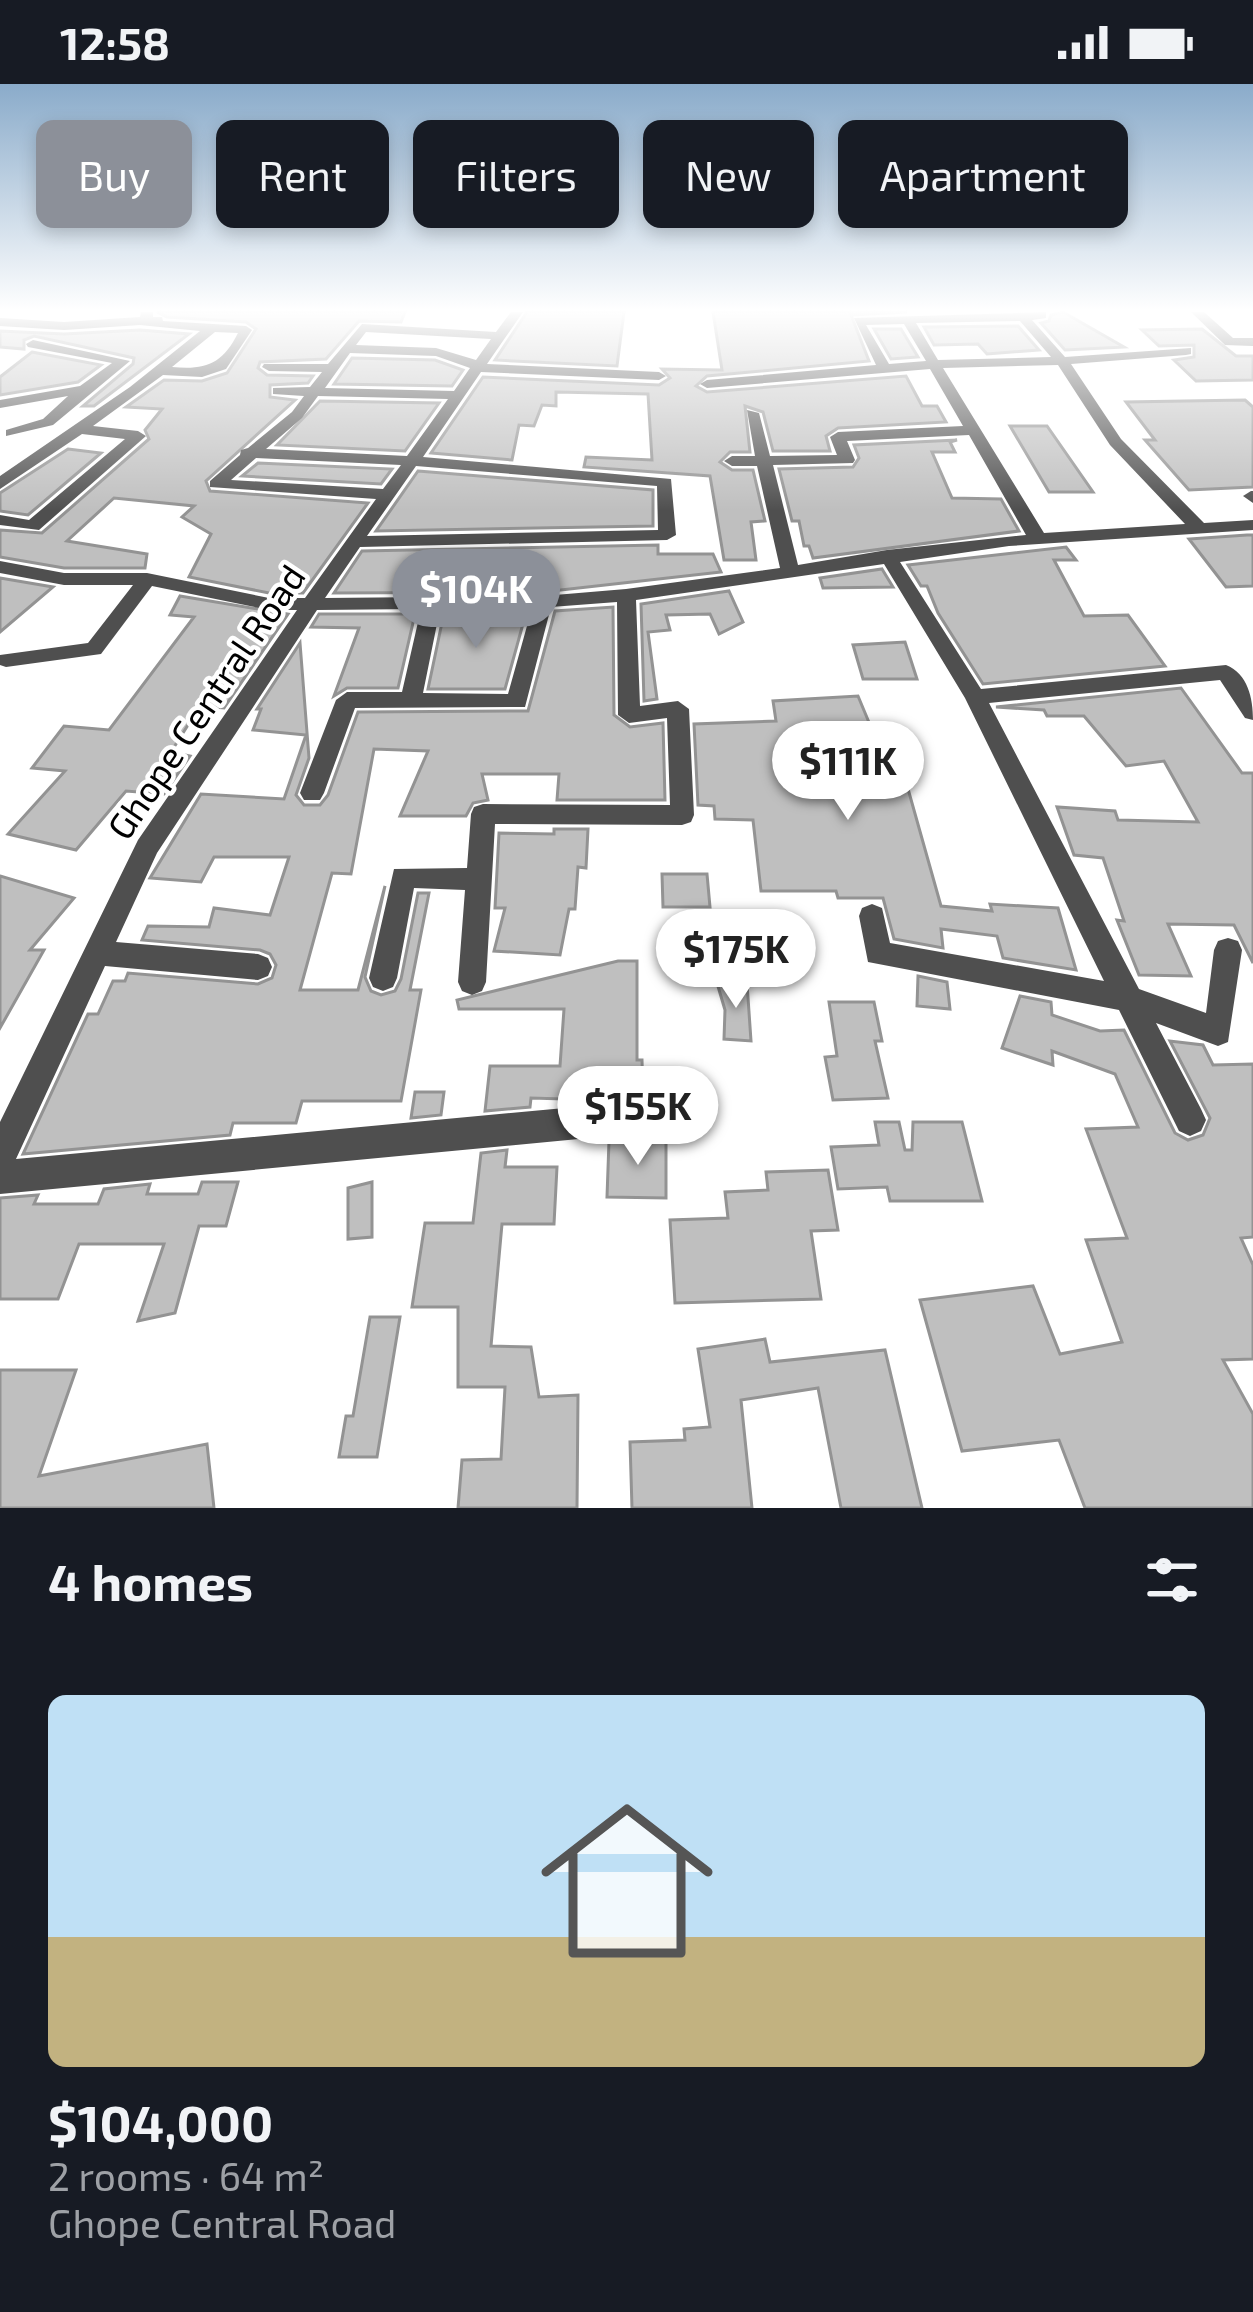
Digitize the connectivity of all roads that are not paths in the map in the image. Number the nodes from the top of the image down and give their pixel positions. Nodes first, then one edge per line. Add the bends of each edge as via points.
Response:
1 (98, 378) edge
2 (149, 378) edge
3 (326, 378) edge
4 (472, 378) edge
5 (768, 378) edge
6 (946, 378) edge
7 (1073, 378) edge
8 (707, 384) dead end
9 (84, 388) junction
10 (135, 390) junction
11 (317, 390) junction
12 (278, 391) dead end
13 (462, 395) junction
14 (0, 404) edge
15 (752, 413) dead end
16 (82, 429) junction
17 (975, 430) junction
18 (11, 433) dead end
19 (247, 453) junction
20 (415, 461) junction
21 (732, 461) dead end
22 (764, 461) junction
23 (0, 484) edge
24 (391, 495) junction
25 (0, 520) edge
26 (1199, 528) junction
27 (1250, 528) edge
28 (1038, 539) junction
29 (356, 542) junction
30 (887, 556) junction
31 (0, 567) edge
32 (790, 569) junction
33 (147, 579) junction
34 (626, 596) junction
35 (543, 602) junction
36 (432, 603) junction
37 (310, 604) junction
38 (6, 660) dead end
39 (975, 697) junction
40 (411, 700) junction
41 (1253, 712) edge
42 (312, 793) dead end
43 (478, 879) junction
44 (872, 916) dead end
45 (1228, 950) dead end
46 (97, 953) junction
47 (258, 967) dead end
48 (383, 978) dead end
49 (472, 982) dead end
50 (1126, 998) junction
51 (682, 1114) dead end
52 (1190, 1120) dead end
53 (0, 1157) edge
54 (0, 1177) edge

1 - 9 street
2 - 10 street
3 - 11 street
4 - 13 street, Ghope Central Road
5 - 8 street
6 - 17 street
7 - 26 street via 1115,442
9 - 10 street
9 - 14 street
9 - 18 street via 48,422
10 - 16 street
11 - 12 street
11 - 13 street
11 - 19 street
13 - 20 street, Ghope Central Road
15 - 22 street
16 - 23 street
16 - 25 street via 137,436 33,526
17 - 22 street via 838,437 847,460
17 - 28 street
19 - 20 street
19 - 24 street via 216,484
20 - 24 street, Ghope Central Road
20 - 29 street via 665,482 668,535
21 - 22 street
22 - 32 street
24 - 29 street, Ghope Central Road
26 - 27 street
26 - 28 street
28 - 30 street
29 - 37 street, Ghope Central Road
30 - 32 street
30 - 39 street
31 - 33 street via 64,579
32 - 34 street
33 - 37 street via 269,604
33 - 38 street via 94,649
34 - 35 street
34 - 43 street via 628,715 678,709 682,815 483,814
35 - 36 street
35 - 40 street via 517,702
36 - 37 street
36 - 40 street
37 - 46 street, Ghope Central Road via 147,847
39 - 41 street via 1226,672
39 - 50 street
40 - 42 street via 347,700
43 - 48 street via 403,878
43 - 49 street
44 - 50 street via 878,952
45 - 50 street via 1218,1032
46 - 47 street
46 - 53 street, Ghope Central Road
50 - 52 street
51 - 54 street

